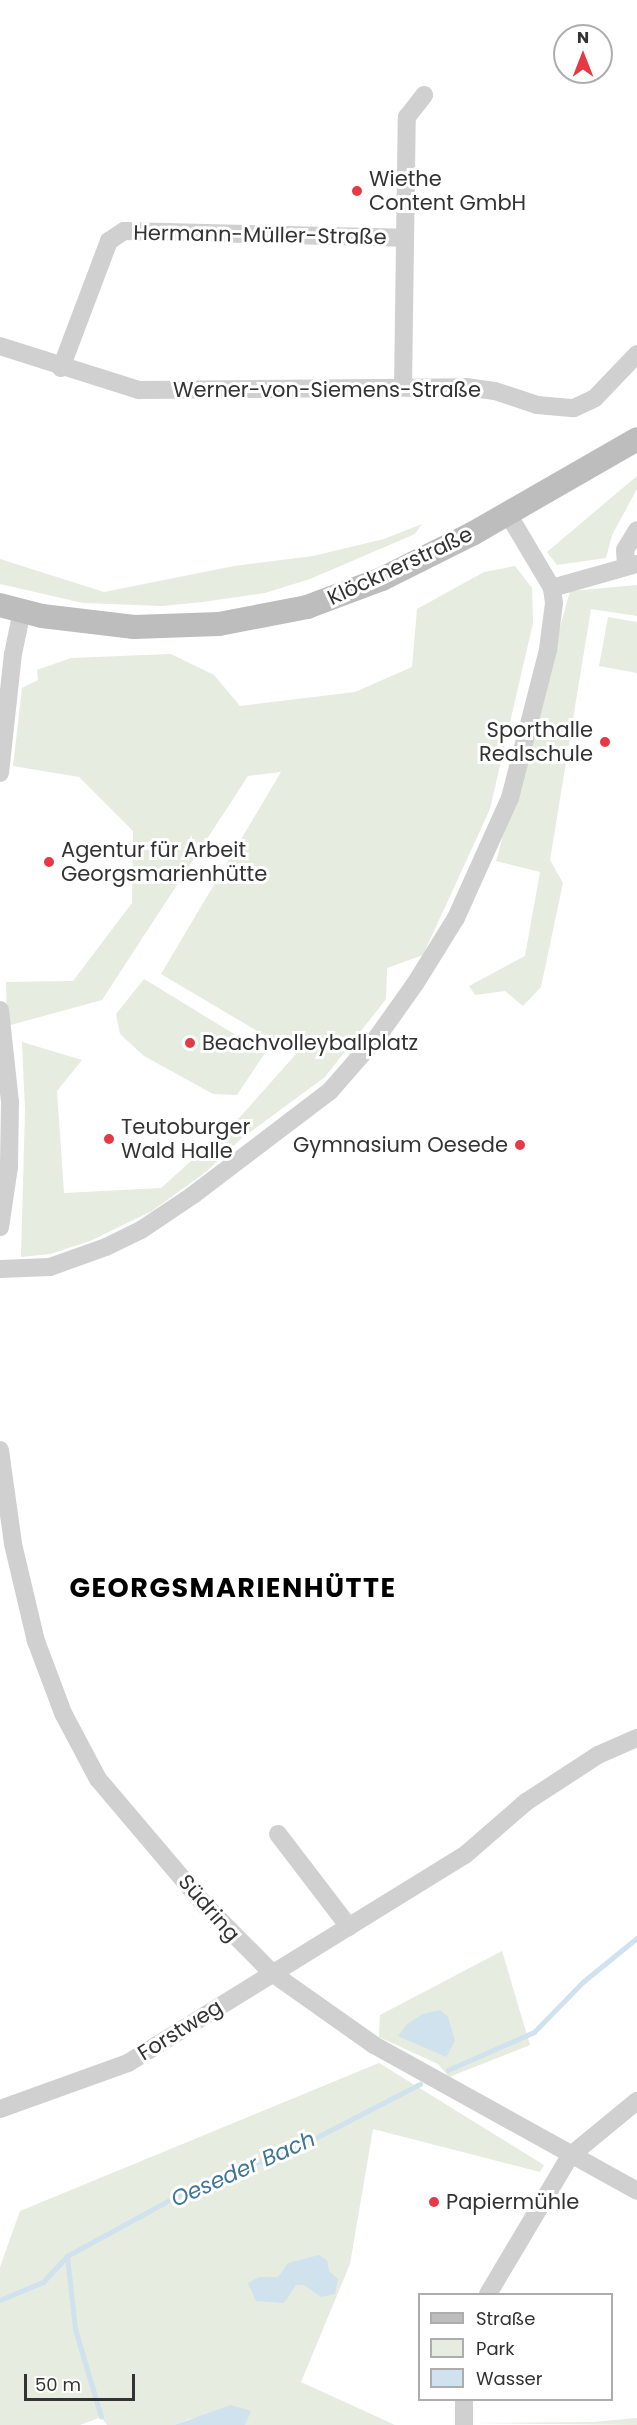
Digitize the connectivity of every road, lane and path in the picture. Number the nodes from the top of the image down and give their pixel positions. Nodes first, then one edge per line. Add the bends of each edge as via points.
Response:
1 (424, 95) dead end
2 (404, 238) junction
3 (0, 346) edge
4 (637, 354) edge
5 (61, 368) junction
6 (403, 387) junction
7 (637, 439) edge
8 (508, 514) junction
9 (637, 530) edge
10 (631, 564) edge
11 (552, 588) junction
12 (11, 608) edge
13 (0, 772) edge
14 (0, 1010) edge
15 (0, 1227) edge
16 (0, 1269) edge
17 (0, 1450) edge
18 (637, 1738) edge
19 (278, 1834) dead end
20 (349, 1927) junction
21 (272, 1973) junction
22 (637, 2101) edge
23 (0, 2109) edge
24 (570, 2156) junction
25 (637, 2192) edge
26 (489, 2293) edge
27 (464, 2401) edge
28 (464, 2425) edge

1 - 2 street, Hermann-Müller-Straße via 407,117
2 - 5 street, Hermann-Müller-Straße via 124,231 109,241
2 - 6 street, Hermann-Müller-Straße
3 - 5 street, Werner-von-Siemens-Straße
4 - 6 street, Werner-von-Siemens-Straße via 596,398 574,408 537,405 485,389
5 - 6 street, Werner-von-Siemens-Straße via 139,390
7 - 8 main road, Klöcknerstraße
8 - 11 street
8 - 12 main road, Klöcknerstraße via 382,579 307,607 263,617 178,627 134,627
9 - 10 street via 625,550
10 - 11 street
11 - 16 street via 554,610 548,650 510,798 456,918 378,1036 330,1091 141,1230 50,1267
12 - 13 street via 13,654
14 - 15 street via 10,1102 9,1167
17 - 21 street, Südring via 13,1544 36,1641 63,1713 98,1779 238,1943
18 - 20 street, Forstweg via 589,1760 526,1802 465,1855
19 - 20 street
20 - 21 street, Forstweg
21 - 23 street, Forstweg via 128,2063
21 - 24 street, Südring via 374,2045
22 - 24 street
24 - 25 street, Südring
24 - 26 street
27 - 28 street

